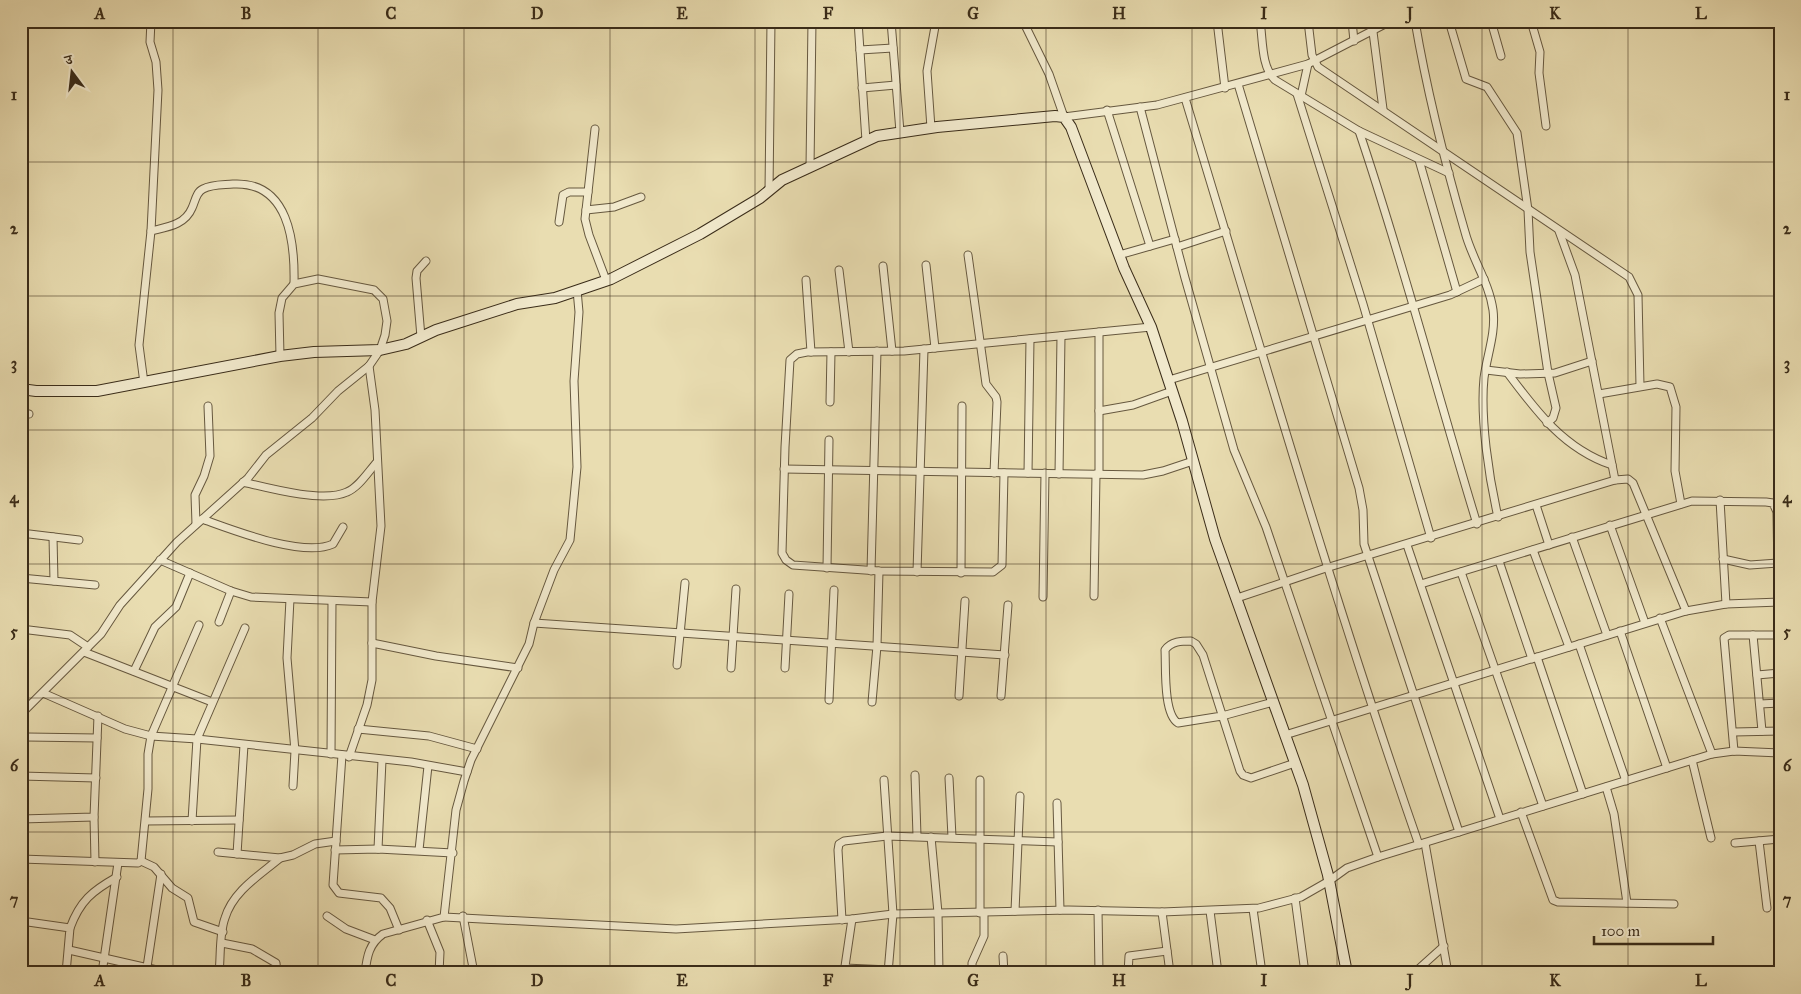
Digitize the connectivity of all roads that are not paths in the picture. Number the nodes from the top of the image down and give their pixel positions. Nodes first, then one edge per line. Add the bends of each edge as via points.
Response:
1 (151, 21) edge
2 (771, 21) edge
3 (812, 21) edge
4 (858, 21) edge
5 (891, 21) edge
6 (936, 21) edge
7 (1024, 21) edge
8 (1217, 21) edge
9 (1260, 21) edge
10 (1308, 21) edge
11 (1352, 21) edge
12 (1415, 21) edge
13 (1449, 21) edge
14 (1491, 21) edge
15 (1531, 21) edge
16 (1389, 22) edge
17 (1373, 32) junction
18 (1354, 41) junction
19 (893, 48) junction
20 (860, 50) junction
21 (1501, 56) dead end
22 (1311, 63) junction
23 (1269, 75) junction
24 (1238, 84) junction
25 (896, 85) junction
26 (862, 88) junction
27 (1225, 88) junction
28 (1299, 95) junction
29 (1185, 98) junction
30 (1140, 106) junction
31 (1383, 109) junction
32 (1107, 110) junction
33 (1064, 117) junction
34 (1546, 126) dead end
35 (931, 128) junction
36 (595, 129) dead end
37 (1359, 131) junction
38 (900, 132) junction
39 (866, 141) junction
40 (1445, 153) junction
41 (1419, 160) junction
42 (810, 167) junction
43 (1449, 173) junction
44 (769, 191) junction
45 (588, 192) junction
46 (641, 196) dead end
47 (586, 210) junction
48 (1528, 210) junction
49 (559, 222) dead end
50 (151, 231) junction
51 (1226, 231) junction
52 (1559, 231) junction
53 (1175, 239) junction
54 (1150, 246) junction
55 (1177, 247) junction
56 (968, 255) dead end
57 (1119, 255) junction
58 (426, 261) dead end
59 (926, 264) dead end
60 (883, 266) dead end
61 (839, 270) dead end
62 (1484, 279) junction
63 (606, 280) junction
64 (806, 280) dead end
65 (294, 284) junction
66 (578, 290) junction
67 (1457, 292) junction
68 (1415, 305) junction
69 (1368, 320) junction
70 (1151, 327) junction
71 (1100, 332) junction
72 (1061, 336) junction
73 (1313, 336) junction
74 (421, 337) junction
75 (1030, 339) junction
76 (982, 344) junction
77 (935, 348) junction
78 (924, 349) junction
79 (380, 350) junction
80 (877, 351) junction
81 (892, 351) junction
82 (811, 352) junction
83 (831, 352) junction
84 (849, 352) junction
85 (1262, 353) junction
86 (280, 356) junction
87 (1592, 361) junction
88 (369, 366) junction
89 (1210, 367) junction
90 (1486, 370) junction
91 (1507, 372) junction
92 (1548, 373) junction
93 (1168, 380) junction
94 (144, 383) junction
95 (1640, 386) junction
96 (21, 388) edge
97 (1172, 391) junction
98 (1598, 394) junction
99 (830, 402) dead end
100 (208, 406) dead end
101 (962, 406) dead end
102 (1099, 411) junction
103 (1547, 423) junction
104 (829, 440) dead end
105 (1193, 461) junction
106 (377, 462) junction
107 (1612, 465) junction
108 (828, 468) junction
109 (784, 469) junction
110 (872, 470) junction
111 (922, 471) junction
112 (961, 472) junction
113 (994, 472) junction
114 (1004, 473) junction
115 (1028, 473) junction
116 (1045, 473) junction
117 (1060, 474) junction
118 (1097, 474) junction
119 (1615, 480) junction
120 (243, 482) junction
121 (1720, 500) junction
122 (1681, 504) junction
123 (1536, 505) junction
124 (1646, 514) junction
125 (1498, 517) junction
126 (199, 522) junction
127 (1477, 524) junction
128 (1610, 525) junction
129 (343, 527) dead end
130 (21, 533) edge
131 (53, 537) junction
132 (1572, 537) junction
133 (1430, 538) junction
134 (79, 540) dead end
135 (1407, 545) junction
136 (1549, 545) junction
137 (1533, 550) junction
138 (1368, 557) junction
139 (1724, 559) junction
140 (160, 560) junction
141 (1499, 561) junction
142 (1778, 563) junction
143 (827, 568) junction
144 (1326, 568) junction
145 (875, 571) junction
146 (917, 572) junction
147 (1461, 572) junction
148 (190, 573) junction
149 (961, 574) junction
150 (21, 578) edge
151 (54, 581) junction
152 (1284, 582) junction
153 (685, 584) dead end
154 (1421, 584) junction
155 (95, 585) dead end
156 (736, 589) dead end
157 (231, 590) junction
158 (834, 590) dead end
159 (789, 594) dead end
160 (1094, 596) dead end
161 (1043, 597) dead end
162 (1237, 598) junction
163 (290, 599) junction
164 (332, 601) junction
165 (965, 601) dead end
166 (372, 602) junction
167 (1779, 602) edge
168 (1726, 604) junction
169 (1008, 605) dead end
170 (1686, 611) junction
171 (1660, 618) junction
172 (220, 622) dead end
173 (1645, 622) junction
174 (534, 623) junction
175 (199, 625) dead end
176 (244, 628) dead end
177 (21, 629) edge
178 (1620, 630) junction
179 (681, 633) junction
180 (1607, 634) junction
181 (1753, 635) junction
182 (1779, 635) edge
183 (733, 636) junction
184 (788, 640) junction
185 (372, 643) junction
186 (832, 643) junction
187 (1579, 644) junction
188 (877, 646) junction
189 (1569, 647) junction
190 (86, 650) junction
191 (962, 652) junction
192 (1005, 655) junction
193 (1534, 658) junction
194 (677, 665) dead end
195 (518, 668) junction
196 (731, 668) dead end
197 (785, 668) dead end
198 (1494, 670) junction
199 (134, 671) junction
200 (1780, 673) edge
201 (1757, 675) junction
202 (1455, 682) junction
203 (173, 686) junction
204 (43, 693) junction
205 (1413, 695) junction
206 (959, 696) dead end
207 (1001, 696) dead end
208 (829, 700) dead end
209 (212, 702) junction
210 (872, 702) dead end
211 (1274, 702) junction
212 (1780, 703) edge
213 (1760, 704) junction
214 (1371, 708) junction
215 (21, 714) edge
216 (98, 716) junction
217 (1222, 716) junction
218 (1331, 720) junction
219 (358, 729) junction
220 (1762, 730) junction
221 (1780, 731) edge
222 (1734, 732) junction
223 (1285, 735) junction
224 (151, 736) junction
225 (28, 737) dead end
226 (97, 738) junction
227 (197, 739) junction
228 (244, 745) junction
229 (477, 749) junction
230 (295, 751) junction
231 (1734, 751) junction
232 (1780, 753) edge
233 (330, 754) junction
234 (1712, 754) junction
235 (345, 756) junction
236 (382, 760) junction
237 (1692, 760) junction
238 (1295, 763) junction
239 (428, 766) junction
240 (1667, 768) junction
241 (467, 772) junction
242 (915, 775) dead end
243 (21, 776) edge
244 (96, 778) junction
245 (949, 778) dead end
246 (884, 780) dead end
247 (980, 780) dead end
248 (1626, 781) junction
249 (294, 786) dead end
250 (1606, 787) junction
251 (1583, 794) junction
252 (1020, 796) dead end
253 (1057, 803) dead end
254 (1542, 806) junction
255 (1521, 812) junction
256 (94, 817) junction
257 (21, 819) edge
258 (1500, 819) junction
259 (239, 820) junction
260 (146, 821) junction
261 (192, 821) junction
262 (1458, 832) junction
263 (887, 836) junction
264 (917, 836) junction
265 (932, 836) junction
266 (952, 837) junction
267 (980, 838) junction
268 (1711, 838) dead end
269 (1780, 839) edge
270 (1017, 840) junction
271 (336, 841) junction
272 (1759, 841) junction
273 (1058, 842) junction
274 (1735, 842) dead end
275 (1422, 844) junction
276 (378, 849) junction
277 (335, 850) junction
278 (419, 850) junction
279 (218, 852) dead end
280 (453, 853) junction
281 (236, 854) junction
282 (1378, 857) junction
283 (280, 858) junction
284 (21, 860) edge
285 (141, 861) junction
286 (95, 862) junction
287 (118, 863) junction
288 (161, 874) junction
289 (117, 877) junction
290 (1329, 881) junction
291 (1295, 898) junction
292 (1627, 903) junction
293 (1674, 904) dead end
294 (1766, 908) dead end
295 (1253, 909) junction
296 (1060, 910) junction
297 (1098, 910) junction
298 (1210, 911) junction
299 (1015, 912) junction
300 (1162, 912) junction
301 (938, 913) junction
302 (982, 913) junction
303 (893, 914) junction
304 (327, 916) dead end
305 (463, 916) junction
306 (444, 917) junction
307 (852, 919) junction
308 (427, 920) junction
309 (842, 920) junction
310 (21, 921) edge
311 (70, 928) junction
312 (399, 930) junction
313 (223, 932) junction
314 (375, 940) junction
315 (222, 943) junction
316 (1444, 946) junction
317 (69, 950) junction
318 (1167, 951) junction
319 (1003, 956) dead end
320 (105, 957) junction
321 (147, 967) junction
322 (845, 971) edge
323 (888, 971) edge
324 (66, 973) edge
325 (102, 973) edge
326 (170, 973) edge
327 (220, 973) edge
328 (277, 973) edge
329 (365, 973) edge
330 (439, 973) edge
331 (474, 973) edge
332 (939, 973) edge
333 (972, 973) edge
334 (1004, 973) edge
335 (1099, 973) edge
336 (1128, 973) edge
337 (1170, 973) edge
338 (1218, 973) edge
339 (1262, 973) edge
340 (1305, 973) edge
341 (1347, 973) edge
342 (1414, 973) edge
343 (1448, 973) edge

1 - 50 street via 150,42 156,62 158,90
2 - 44 street
3 - 42 street
4 - 20 street
5 - 19 street
6 - 35 street via 927,71
7 - 33 street via 1049,74
8 - 27 street
9 - 23 street
10 - 22 street
11 - 18 street
12 - 40 street via 1434,116
13 - 48 street via 1466,79 1487,87 1517,133
14 - 21 street
15 - 34 street via 1540,52 1539,73
16 - 17 street
17 - 18 street
17 - 31 street
18 - 22 street
19 - 20 street
19 - 25 street
20 - 26 street
22 - 23 street
22 - 28 street
22 - 31 street
23 - 24 street
23 - 28 street
24 - 27 street
24 - 73 street
25 - 26 street
25 - 38 street
26 - 39 street
27 - 29 street
28 - 37 street
28 - 69 street
29 - 30 street
29 - 51 street
30 - 32 street
30 - 53 street
31 - 40 street
32 - 33 street
32 - 54 street
33 - 35 street
33 - 57 street via 1069,121 1081,149
35 - 38 street
36 - 45 street
37 - 41 street
37 - 68 street
38 - 39 street
39 - 42 street
40 - 43 street
40 - 48 street
41 - 43 street
41 - 67 street
42 - 44 street via 782,180
43 - 62 street via 1468,242
44 - 63 street via 700,234
45 - 47 street
45 - 49 street via 563,195
46 - 47 street via 614,207
47 - 63 street via 589,235
48 - 52 street
48 - 92 street via 1530,252
50 - 65 street via 172,226 187,217 203,189 247,185 268,194 286,217 292,242
50 - 94 street via 139,345
51 - 55 street
51 - 85 street
52 - 87 street via 1576,275
52 - 95 street via 1634,282 1638,295
53 - 54 street
53 - 55 street
54 - 57 street
55 - 89 street
56 - 76 street
57 - 70 street
58 - 74 street via 416,271
59 - 77 street
60 - 81 street
61 - 84 street
62 - 67 street
62 - 90 street via 1494,322
63 - 66 street
64 - 82 street
65 - 79 street via 318,279 380,294 387,321
65 - 86 street via 282,298 278,313
66 - 74 street via 555,298 517,304
66 - 174 street via 574,381 577,467 570,540 554,570
67 - 68 street
68 - 69 street
68 - 127 street
69 - 73 street
69 - 133 street
70 - 71 street
70 - 93 street
71 - 72 street
71 - 102 street
72 - 75 street
72 - 117 street
73 - 85 street
73 - 138 street via 1359,488 1363,539
74 - 79 street
75 - 76 street
75 - 115 street
76 - 77 street
76 - 113 street via 986,384 998,402
77 - 78 street
78 - 81 street
78 - 111 street
79 - 86 street
79 - 88 street
80 - 81 street
80 - 84 street
80 - 110 street
82 - 83 street
82 - 109 street via 797,354 790,360
83 - 84 street
83 - 99 street
85 - 89 street
85 - 144 street
86 - 94 street
87 - 92 street
87 - 98 street
88 - 106 street
88 - 120 street via 266,455
89 - 93 street
89 - 152 street via 1234,450 1266,526
90 - 91 street
90 - 125 street via 1484,398 1489,466
91 - 92 street
91 - 103 street
92 - 103 street via 1556,413
93 - 97 street
94 - 96 street via 97,391
95 - 98 street
95 - 122 street via 1664,384 1673,392 1677,440 1675,471
97 - 102 street via 1133,405
97 - 105 street
98 - 107 street
100 - 126 street via 210,456 194,495
101 - 112 street
102 - 118 street
103 - 107 street via 1568,442 1595,459
104 - 108 street
105 - 118 street via 1143,475
105 - 162 street via 1215,539
106 - 120 street via 352,489 339,495 285,492
106 - 166 street via 380,526
107 - 119 street
108 - 109 street
108 - 110 street
108 - 143 street
109 - 143 street via 782,553 793,565
110 - 111 street
110 - 145 street
111 - 112 street
111 - 146 street
112 - 113 street
112 - 149 street
113 - 114 street
114 - 115 street
114 - 149 street via 1002,565 986,574
115 - 116 street
116 - 117 street
116 - 161 street
117 - 118 street
118 - 160 street
119 - 123 street
119 - 124 street via 1628,479 1633,483
120 - 126 street
121 - 122 street
121 - 139 street
121 - 142 street via 1766,502 1776,506
122 - 124 street
123 - 125 street
123 - 136 street
124 - 128 street
124 - 170 street
125 - 127 street
126 - 129 street via 266,541 315,547 333,544
126 - 140 street
127 - 133 street
128 - 132 street
128 - 173 street
130 - 131 street
131 - 134 street
131 - 151 street
132 - 136 street
132 - 180 street
133 - 135 street
135 - 138 street
135 - 154 street
136 - 137 street
137 - 141 street
137 - 189 street
138 - 144 street
138 - 205 street
139 - 142 street via 1750,565
139 - 168 street
140 - 148 street
140 - 190 street
141 - 147 street
141 - 193 street
142 - 167 street
143 - 145 street
144 - 152 street
144 - 214 street
145 - 146 street
145 - 188 street
146 - 149 street
147 - 154 street
147 - 198 street
148 - 157 street
148 - 199 street via 176,607 155,627
150 - 151 street
151 - 155 street
152 - 162 street
152 - 218 street
153 - 179 street
154 - 202 street
156 - 183 street
157 - 163 street via 251,597
157 - 172 street
158 - 186 street
159 - 184 street
162 - 211 street
163 - 164 street
163 - 230 street via 288,658
164 - 166 street
164 - 233 street
165 - 191 street
166 - 185 street
167 - 168 street
167 - 182 street
168 - 170 street
169 - 192 street
170 - 171 street
171 - 173 street
171 - 234 street
173 - 178 street
174 - 179 street
174 - 195 street
175 - 203 street
176 - 209 street
177 - 190 street via 70,636
178 - 180 street
178 - 240 street
179 - 183 street
179 - 194 street
180 - 187 street
181 - 182 street
181 - 201 street
181 - 222 street via 1729,635 1723,641
183 - 184 street
183 - 196 street
184 - 186 street
184 - 197 street
185 - 195 street
185 - 219 street via 370,693
186 - 188 street
186 - 208 street
187 - 189 street
187 - 248 street
188 - 191 street
188 - 210 street
189 - 193 street
190 - 199 street
190 - 204 street
191 - 192 street
191 - 206 street
192 - 207 street
193 - 198 street
193 - 251 street
195 - 229 street
198 - 202 street
198 - 254 street
199 - 203 street
200 - 201 street
201 - 213 street
202 - 205 street
202 - 258 street
203 - 209 street
203 - 224 street
204 - 215 street
204 - 216 street
205 - 214 street
205 - 262 street
209 - 227 street
211 - 217 street
211 - 223 street
212 - 213 street
213 - 220 street
214 - 218 street
214 - 275 street
216 - 224 street
216 - 226 street
217 - 217 street via 1185,723 1175,721 1166,687 1167,646 1191,641 1196,644
217 - 238 street via 1240,771 1246,778
218 - 223 street
218 - 282 street
219 - 229 street via 429,736
219 - 235 street
220 - 221 street
220 - 222 street
222 - 231 street
223 - 238 street
224 - 227 street
224 - 260 street
225 - 226 street
226 - 244 street
227 - 228 street
227 - 261 street
228 - 230 street
228 - 259 street
229 - 241 street
230 - 233 street
230 - 249 street
231 - 232 street
231 - 234 street
233 - 235 street
234 - 237 street
235 - 236 street
235 - 271 street
236 - 239 street
236 - 276 street
237 - 240 street
237 - 268 street
238 - 290 street
239 - 241 street
239 - 278 street
240 - 248 street
241 - 280 street via 456,810
242 - 264 street
243 - 244 street
244 - 256 street
245 - 266 street
246 - 263 street
247 - 267 street
248 - 250 street
250 - 251 street
250 - 292 street via 1614,814
251 - 254 street
252 - 270 street
253 - 273 street
254 - 255 street
255 - 258 street
255 - 292 street via 1553,900
256 - 257 street
256 - 286 street
258 - 262 street
259 - 261 street
259 - 281 street
260 - 261 street
260 - 285 street
262 - 275 street
263 - 264 street
263 - 303 street
263 - 309 street via 839,844
264 - 265 street
265 - 266 street
265 - 301 street
266 - 267 street
267 - 270 street
267 - 302 street
269 - 272 street
270 - 273 street
270 - 299 street
271 - 277 street
271 - 283 street via 315,844
272 - 274 street
272 - 294 street
273 - 296 street
275 - 282 street
275 - 316 street
276 - 277 street
276 - 278 street
277 - 312 street via 332,879 335,890 381,898 390,908
278 - 280 street
279 - 281 street
280 - 306 street
281 - 283 street
282 - 290 street via 1347,868
283 - 313 street via 237,894 224,919
284 - 286 street
285 - 287 street
285 - 288 street
286 - 287 street
287 - 289 street
288 - 313 street via 172,888 188,898 194,922
288 - 321 street
289 - 311 street via 86,899 77,910
289 - 320 street
290 - 291 street
290 - 341 street
291 - 295 street
291 - 340 street
292 - 293 street
295 - 298 street
295 - 339 street
296 - 297 street
296 - 299 street
297 - 300 street
297 - 335 street
298 - 300 street
298 - 338 street
299 - 302 street
300 - 318 street
301 - 302 street
301 - 303 street
301 - 332 street
302 - 333 street via 984,936 972,963
303 - 307 street
303 - 323 street
304 - 314 street via 346,929
305 - 306 street
305 - 309 street via 676,929
305 - 331 street
306 - 308 street
307 - 309 street
307 - 322 street
308 - 312 street
308 - 330 street via 440,952
310 - 311 street
311 - 317 street
312 - 314 street
313 - 315 street
314 - 329 street via 368,953
315 - 327 street
315 - 328 street via 261,953 276,963
316 - 342 street
316 - 343 street
317 - 320 street
317 - 324 street
318 - 336 street via 1128,956
318 - 337 street
319 - 334 street
320 - 321 street
320 - 325 street
321 - 326 street
322 - 323 street

